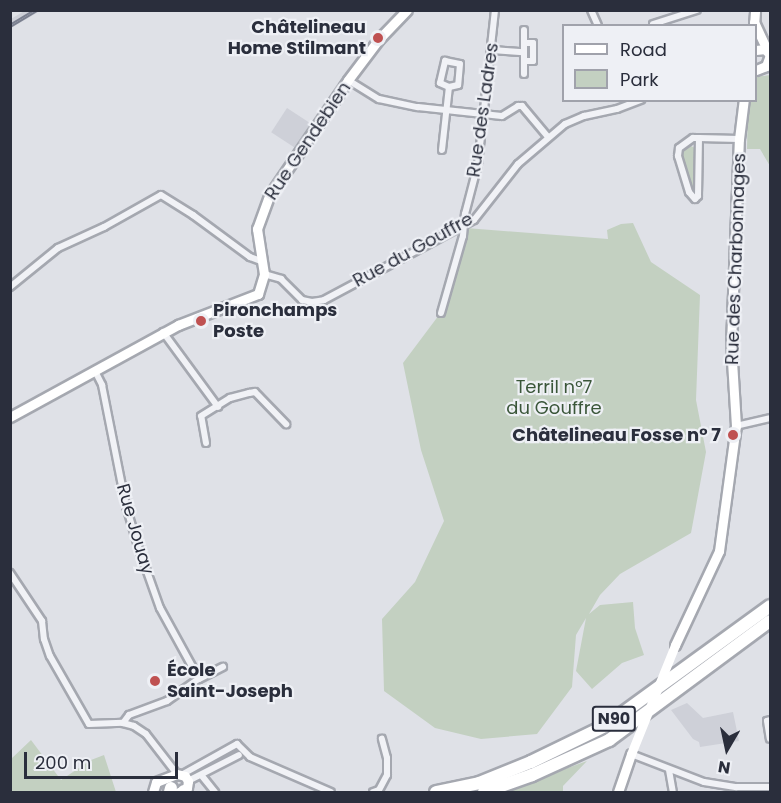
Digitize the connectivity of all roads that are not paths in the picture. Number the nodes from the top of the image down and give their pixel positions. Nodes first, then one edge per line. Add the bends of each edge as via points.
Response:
1 (407, 10) edge
2 (495, 10) edge
3 (591, 10) edge
4 (697, 10) edge
5 (755, 10) edge
6 (597, 24) edge
7 (653, 24) dead end
8 (754, 24) edge
9 (524, 30) dead end
10 (757, 30) edge
11 (524, 43) junction
12 (492, 50) junction
13 (523, 52) junction
14 (769, 52) edge
15 (524, 61) junction
16 (764, 68) edge
17 (524, 74) dead end
18 (348, 80) junction
19 (449, 87) junction
20 (744, 102) edge
21 (629, 103) edge
22 (446, 110) junction
23 (484, 114) junction
24 (549, 137) junction
25 (699, 138) junction
26 (739, 139) junction
27 (442, 150) dead end
28 (465, 226) junction
29 (261, 261) junction
30 (264, 274) junction
31 (10, 287) edge
32 (441, 313) dead end
33 (163, 332) junction
34 (95, 371) junction
35 (218, 407) junction
36 (10, 417) edge
37 (771, 418) edge
38 (286, 424) dead end
39 (736, 426) junction
40 (206, 443) dead end
41 (10, 573) edge
42 (771, 606) edge
43 (771, 621) edge
44 (223, 668) dead end
45 (199, 679) junction
46 (771, 720) edge
47 (123, 723) junction
48 (382, 739) dead end
49 (771, 739) edge
50 (631, 754) junction
51 (239, 755) dead end
52 (669, 770) junction
53 (202, 776) junction
54 (180, 786) edge
55 (771, 787) edge
56 (726, 789) edge
57 (320, 790) edge
58 (155, 792) edge
59 (215, 792) edge
60 (331, 792) edge
61 (373, 792) edge
62 (436, 792) edge
63 (484, 792) edge
64 (618, 792) edge
65 (674, 792) edge

1 - 18 street, Rue Gendebien
2 - 12 street, Rue des Ladres
3 - 6 street
4 - 7 street
5 - 8 street
9 - 11 street
10 - 14 street
11 - 13 street
11 - 15 street via 533,43 533,61
12 - 13 street
12 - 23 street, Rue des Ladres
13 - 15 street
14 - 16 street via 770,61
15 - 17 street
18 - 22 street via 389,102
18 - 29 street, Rue Gendebien via 265,204 257,229
19 - 19 street via 440,83 444,61 460,64 458,85
19 - 22 street
20 - 26 street, Rue des Charbonnages
21 - 24 street, Rue du Gouffre via 574,119
22 - 23 street
22 - 27 street
23 - 24 street via 502,116 522,106
23 - 28 street, Rue des Ladres
24 - 28 street, Rue du Gouffre via 518,164
25 - 25 street via 686,141 678,151 691,197 695,199
25 - 26 street
26 - 39 street, Rue des Charbonnages via 731,345
28 - 30 street, Rue du Gouffre via 318,302 302,300 281,279
28 - 32 street, Rue des Ladres
29 - 30 street, Rue Gendebien
29 - 31 street via 161,195 58,248
30 - 33 street via 261,289 253,297
33 - 34 street
33 - 35 street
34 - 36 street
34 - 45 street, Rue Jouay via 102,385 138,546 160,608
35 - 38 street via 230,398 255,392
35 - 40 street via 201,416
37 - 39 street
39 - 50 street, Rue des Charbonnages, bridge via 719,551
41 - 47 street via 42,621 50,656 89,724
42 - 62 highway, N90 via 605,726 479,783
43 - 63 highway, N90 via 609,740
44 - 45 street
45 - 47 street via 167,701 129,716
46 - 49 street via 767,721
47 - 54 street via 146,734
48 - 61 street via 387,775 379,790
50 - 52 street
50 - 64 street, Rue des Charbonnages
51 - 53 street
52 - 56 street
52 - 65 street
53 - 54 street
53 - 59 street
54 - 57 street via 237,744 250,757
54 - 58 street
55 - 56 street
57 - 60 street

